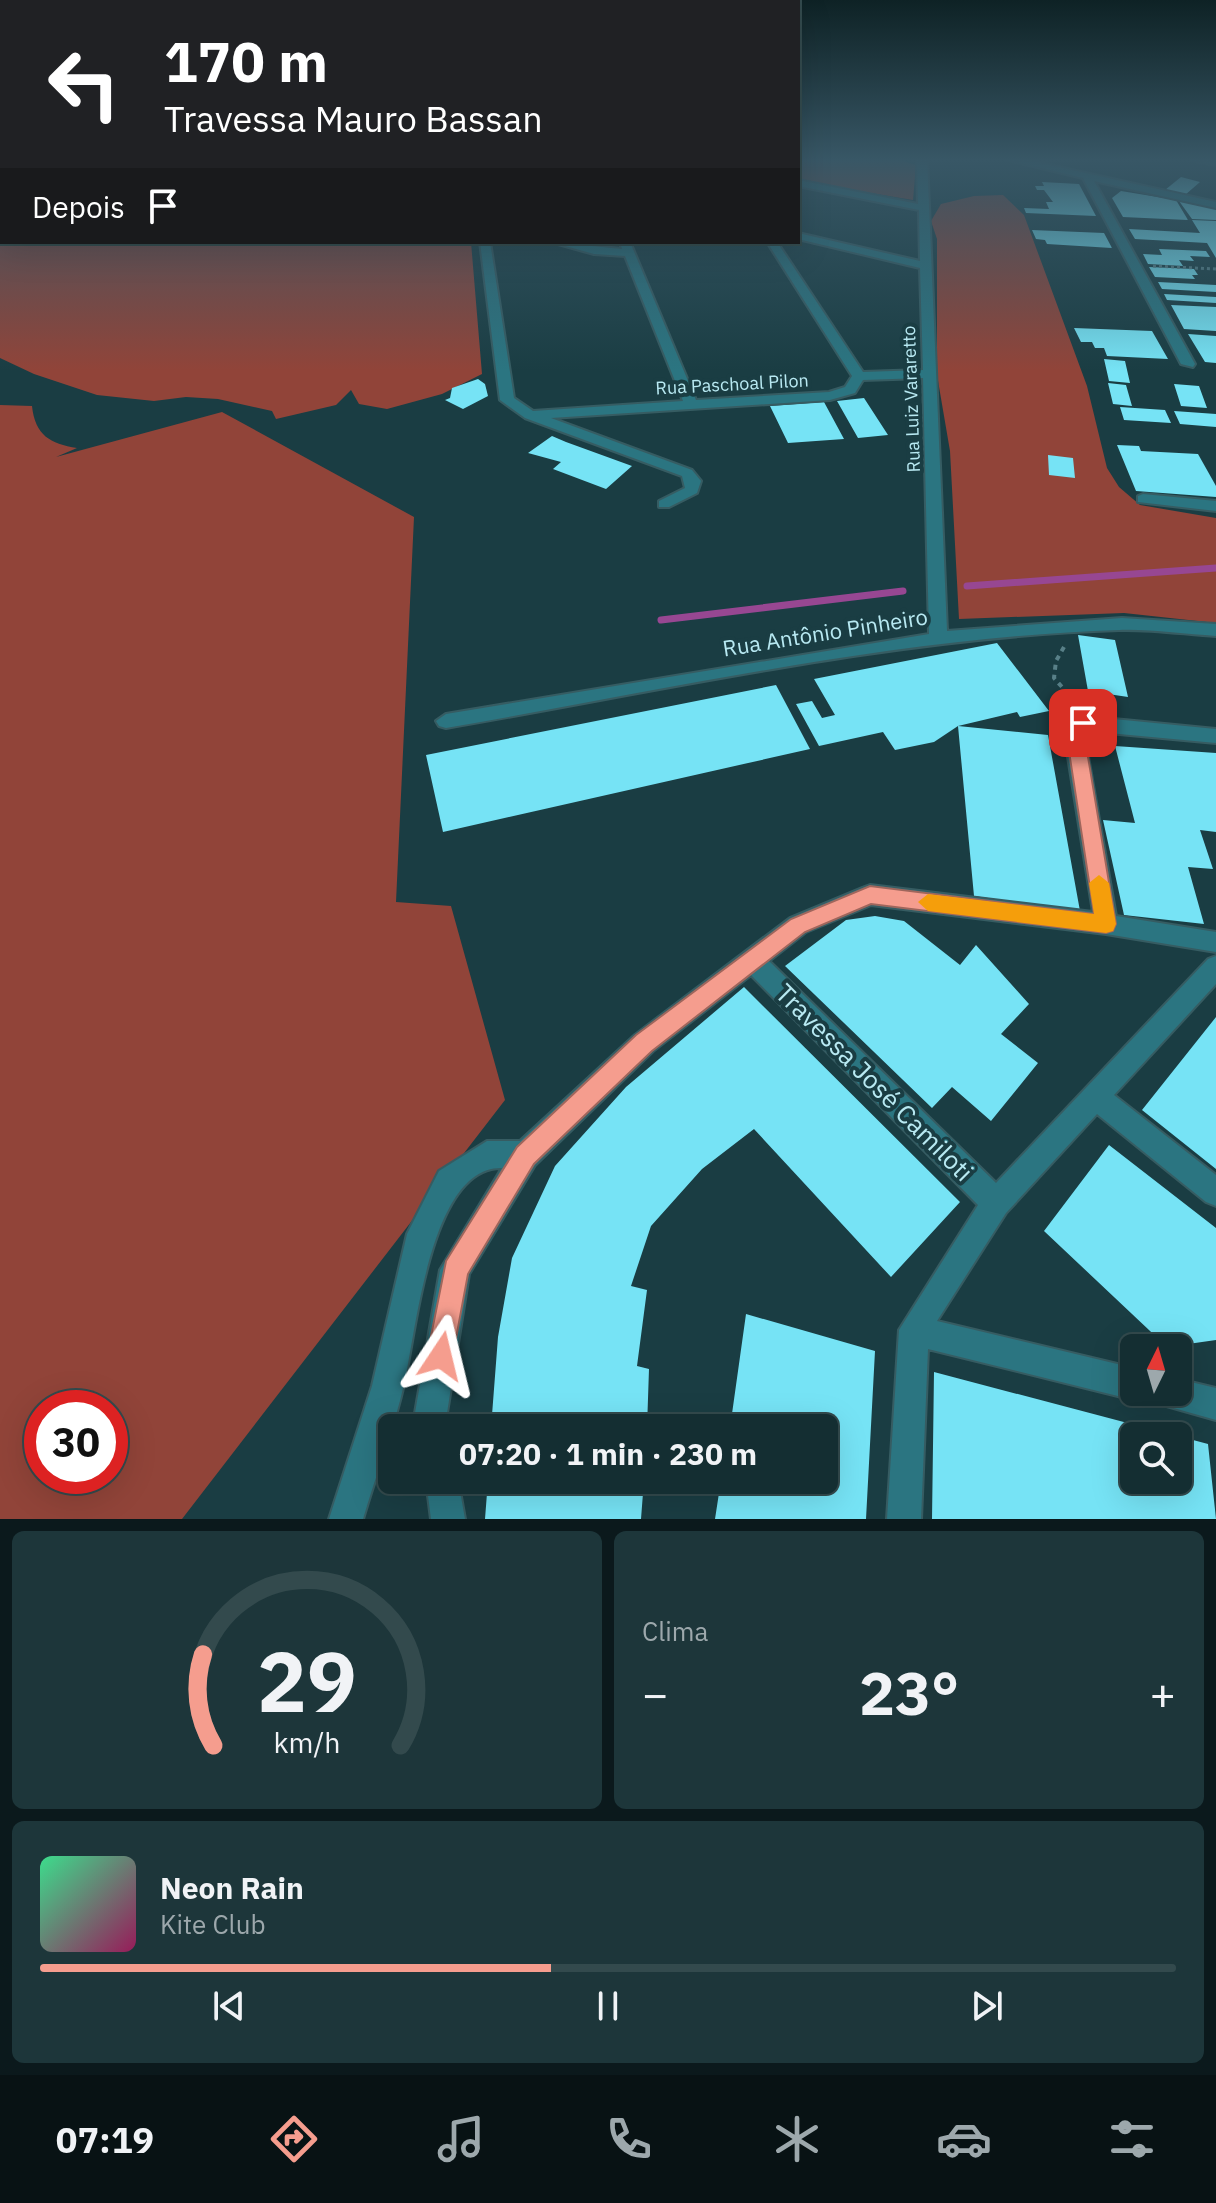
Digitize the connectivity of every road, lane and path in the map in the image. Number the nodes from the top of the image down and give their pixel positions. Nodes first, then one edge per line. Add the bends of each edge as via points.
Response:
1 (924, 229) edge
2 (1114, 229) edge
3 (800, 236) edge
4 (485, 244) edge
5 (564, 244) edge
6 (773, 244) edge
7 (627, 248) edge
8 (1133, 265) junction
9 (925, 266) junction
10 (1216, 269) edge
11 (1188, 364) dead end
12 (928, 374) junction
13 (859, 376) junction
14 (691, 404) junction
15 (530, 415) junction
16 (1143, 499) dead end
17 (664, 504) dead end
18 (1216, 506) edge
19 (1076, 625) junction
20 (1216, 630) edge
21 (938, 638) junction
22 (446, 721) dead end
23 (1089, 723) junction
24 (1216, 736) edge
25 (1106, 924) junction
26 (1216, 942) edge
27 (753, 961) junction
28 (1216, 967) edge
29 (1094, 1095) junction
30 (525, 1155) junction
31 (1216, 1192) edge
32 (996, 1203) junction
33 (914, 1330) junction
34 (1120, 1381) edge
35 (1192, 1398) edge
36 (1216, 1404) edge
37 (431, 1414) edge
38 (444, 1494) edge
39 (346, 1519) edge
40 (448, 1519) edge
41 (904, 1519) edge

1 - 9 street, Rua Luiz Vararetto
2 - 8 street
3 - 9 street
4 - 15 street via 507,400
5 - 7 street via 594,251
6 - 13 street
7 - 14 street
8 - 10 path
8 - 11 street
9 - 12 street, Rua Luiz Vararetto
12 - 13 street
12 - 21 street, Rua Luiz Vararetto
13 - 14 street, Rua Paschoal Pilon via 850,390 830,396
14 - 15 street, Rua Paschoal Pilon
15 - 17 street via 687,473 692,490
16 - 18 street
19 - 20 street, Rua Antônio Pinheiro
19 - 21 street, Rua Antônio Pinheiro
19 - 23 path via 1056,661 1054,678
21 - 22 street, Rua Antônio Pinheiro
23 - 24 street
23 - 25 street via 1074,732
25 - 26 street
25 - 27 street via 870,895 798,925
27 - 30 street via 644,1043
27 - 32 street, Travessa José Camiloti
28 - 29 street
29 - 31 street
29 - 32 street
30 - 37 street via 455,1270
30 - 39 street via 487,1154 449,1181 417,1244 388,1386
32 - 33 street
33 - 34 street
33 - 41 street
35 - 36 street
38 - 40 street

